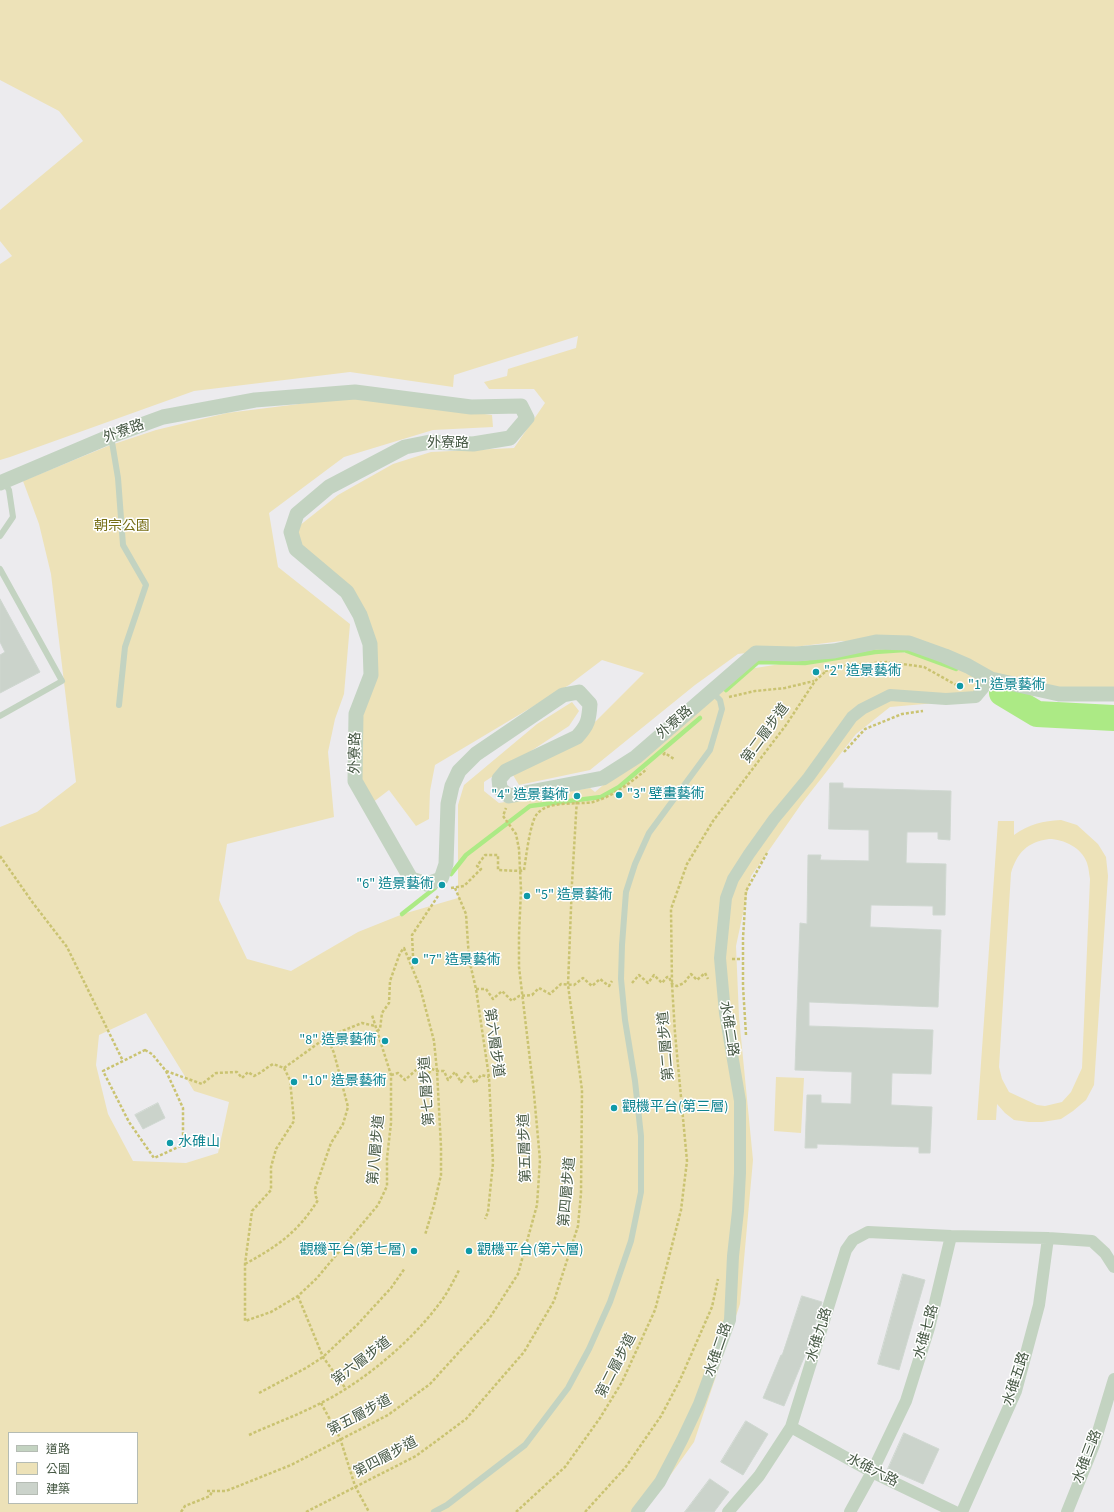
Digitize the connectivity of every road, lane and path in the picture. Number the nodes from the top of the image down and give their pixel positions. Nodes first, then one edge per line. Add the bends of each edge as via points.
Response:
1 (111, 436) junction
2 (2, 482) edge
3 (0, 536) edge
4 (0, 569) edge
5 (991, 679) junction
6 (815, 681) junction
7 (960, 687) dead end
8 (1114, 694) edge
9 (716, 695) junction
10 (119, 705) dead end
11 (924, 711) dead end
12 (0, 716) edge
13 (839, 758) dead end
14 (577, 798) dead end
15 (578, 803) junction
16 (503, 816) dead end
17 (769, 850) dead end
18 (0, 856) edge
19 (520, 871) junction
20 (445, 883) junction
21 (455, 888) junction
22 (438, 896) dead end
23 (408, 959) junction
24 (622, 979) junction
25 (710, 982) dead end
26 (568, 984) junction
27 (672, 984) junction
28 (476, 990) junction
29 (522, 995) junction
30 (372, 1015) dead end
31 (376, 1026) junction
32 (377, 1031) junction
33 (746, 1035) dead end
34 (327, 1037) junction
35 (123, 1061) junction
36 (284, 1068) junction
37 (166, 1071) junction
38 (437, 1072) junction
39 (391, 1074) junction
40 (489, 1077) junction
41 (485, 1218) dead end
42 (425, 1235) dead end
43 (951, 1236) junction
44 (1048, 1238) junction
45 (245, 1264) junction
46 (1114, 1267) edge
47 (405, 1268) dead end
48 (459, 1270) dead end
49 (298, 1296) junction
50 (323, 1357) junction
51 (1114, 1379) edge
52 (346, 1389) junction
53 (259, 1393) dead end
54 (321, 1403) junction
55 (791, 1427) junction
56 (249, 1435) dead end
57 (340, 1438) junction
58 (872, 1472) junction
59 (355, 1486) junction
60 (207, 1490) dead end
61 (212, 1491) junction
62 (181, 1512) edge
63 (306, 1512) edge
64 (369, 1512) edge
65 (434, 1512) edge
66 (516, 1512) edge
67 (637, 1512) edge
68 (728, 1512) edge
69 (850, 1512) edge
70 (955, 1512) edge
71 (962, 1512) edge
72 (1067, 1512) edge

1 - 2 street, 外寮路
1 - 10 lane via 118,478 123,544 146,585 125,648
1 - 20 street, 外寮路 via 163,418 255,400 355,392 471,407 521,406 527,418 510,438 473,444 430,442 405,447 329,486 297,514 291,532 296,549 347,592 360,615 370,644 370,675 356,714 355,781 411,879 427,884
2 - 3 lane via 9,490 13,517
4 - 12 lane via 62,681
5 - 8 street, 外寮路 via 1059,694
5 - 9 street, 外寮路 via 962,663 909,644 876,642 834,651 796,654 756,653
5 - 67 street, 水碓二路 via 976,696 946,699 890,695 862,708 774,819 733,879 726,898 720,958 725,1013 740,1101 740,1173 730,1320 699,1404 682,1440 660,1482
6 - 7 path, 第二層步道 via 824,672 849,665 888,662 924,667
6 - 9 path via 785,688
6 - 27 path, 第二層步道 via 786,725 713,821 687,864 671,909
9 - 20 street, 外寮路 via 636,757 603,778 509,796 500,789 499,779 506,771 577,737 585,729 589,721 590,704 579,692 563,695 476,754 459,772 452,786 448,804
9 - 24 lane via 722,709 710,750 649,833 635,864 626,892
11 - 13 path via 902,714 865,729
14 - 15 path, 第四層步道
15 - 19 path via 547,807 537,814 532,826 524,870
15 - 26 path, 第四層步道
16 - 19 path, 第五層步道 via 516,834
17 - 33 path via 746,891 743,938
18 - 35 path via 67,947
19 - 21 path via 498,870 498,855 485,855 477,866 481,869 464,886
19 - 29 path, 第五層步道 via 519,967
20 - 21 path
20 - 21 path
21 - 28 path, 第六層步道 via 466,914 469,959
22 - 23 path via 412,935 413,956
23 - 32 path, 第七層步道 via 404,948 390,981 389,1003 382,1014 380,1029
23 - 38 path, 第七層步道 via 420,987 434,1041
24 - 26 path via 614,977 609,986 600,979 592,986 583,978 574,984
24 - 27 path via 627,979 633,984 639,975 648,983 654,975 662,983 669,977
24 - 65 lane via 641,1136 641,1192 631,1241 610,1302 568,1388 525,1445 447,1505
25 - 27 path via 705,973 697,980 691,974 684,983 677,986
26 - 29 path via 561,984 550,994 540,988 532,995
26 - 59 path, 第四層步道 via 582,1090 581,1193 578,1226 554,1301 524,1352 466,1419 416,1456
27 - 66 path, 第二層步道 via 687,1161 681,1210 655,1310 622,1382 600,1418 565,1467
28 - 29 path via 486,989 493,999 502,991 512,1002
28 - 40 path, 第六層步道
29 - 57 path, 第五層步道 via 540,1160 537,1205 518,1274 489,1319 430,1384 388,1415
30 - 31 path, 第八層步道
31 - 32 path, 第八層步道
31 - 34 path via 362,1023
32 - 39 path, 第八層步道
34 - 36 path
34 - 45 path via 334,1053 348,1107 344,1124 331,1143 315,1189 318,1200 288,1237
35 - 37 path via 145,1050 152,1054
35 - 37 path via 103,1071 129,1122 154,1158 183,1146 183,1108
36 - 37 path via 273,1064 260,1074 254,1076 248,1072 242,1078 237,1072 216,1073 202,1084
36 - 45 path via 290,1080 294,1121 276,1149 271,1167 271,1190 252,1212
38 - 39 path via 432,1069 426,1078 416,1070 405,1080 398,1073
38 - 40 path via 444,1072 448,1080 455,1072 461,1082 468,1073 475,1084 481,1075
38 - 42 path, 第七層步道 via 441,1175
39 - 49 path, 第八層步道 via 387,1186 378,1205 317,1278
40 - 41 path, 第六層步道 via 493,1163 488,1212
43 - 44 street
43 - 55 street, 水碓九路 via 868,1232 853,1240 846,1250
43 - 58 street, 水碓七路 via 929,1328 906,1401
44 - 46 street via 1092,1241 1105,1253
44 - 71 street, 水碓五路 via 1039,1305 1016,1391
45 - 49 path, 第八層步道 via 245,1321 271,1312
47 - 50 path via 391,1288 357,1325
48 - 52 path, 第六層步道 via 440,1304 415,1332
49 - 50 path
50 - 52 path
50 - 53 path
51 - 72 street, 水碓三路 via 1094,1444
52 - 54 path, 第六層步道
54 - 56 path, 第六層步道
54 - 57 path
55 - 58 street, 水碓六路
55 - 68 street, 水碓九路 via 759,1476
57 - 59 path
57 - 61 path, 第五層步道 via 291,1465 226,1491
58 - 69 street, 水碓七路
58 - 70 street, 水碓六路
59 - 63 path, 第四層步道
59 - 64 path
60 - 61 path, 第五層步道
61 - 62 path via 210,1496 185,1506

